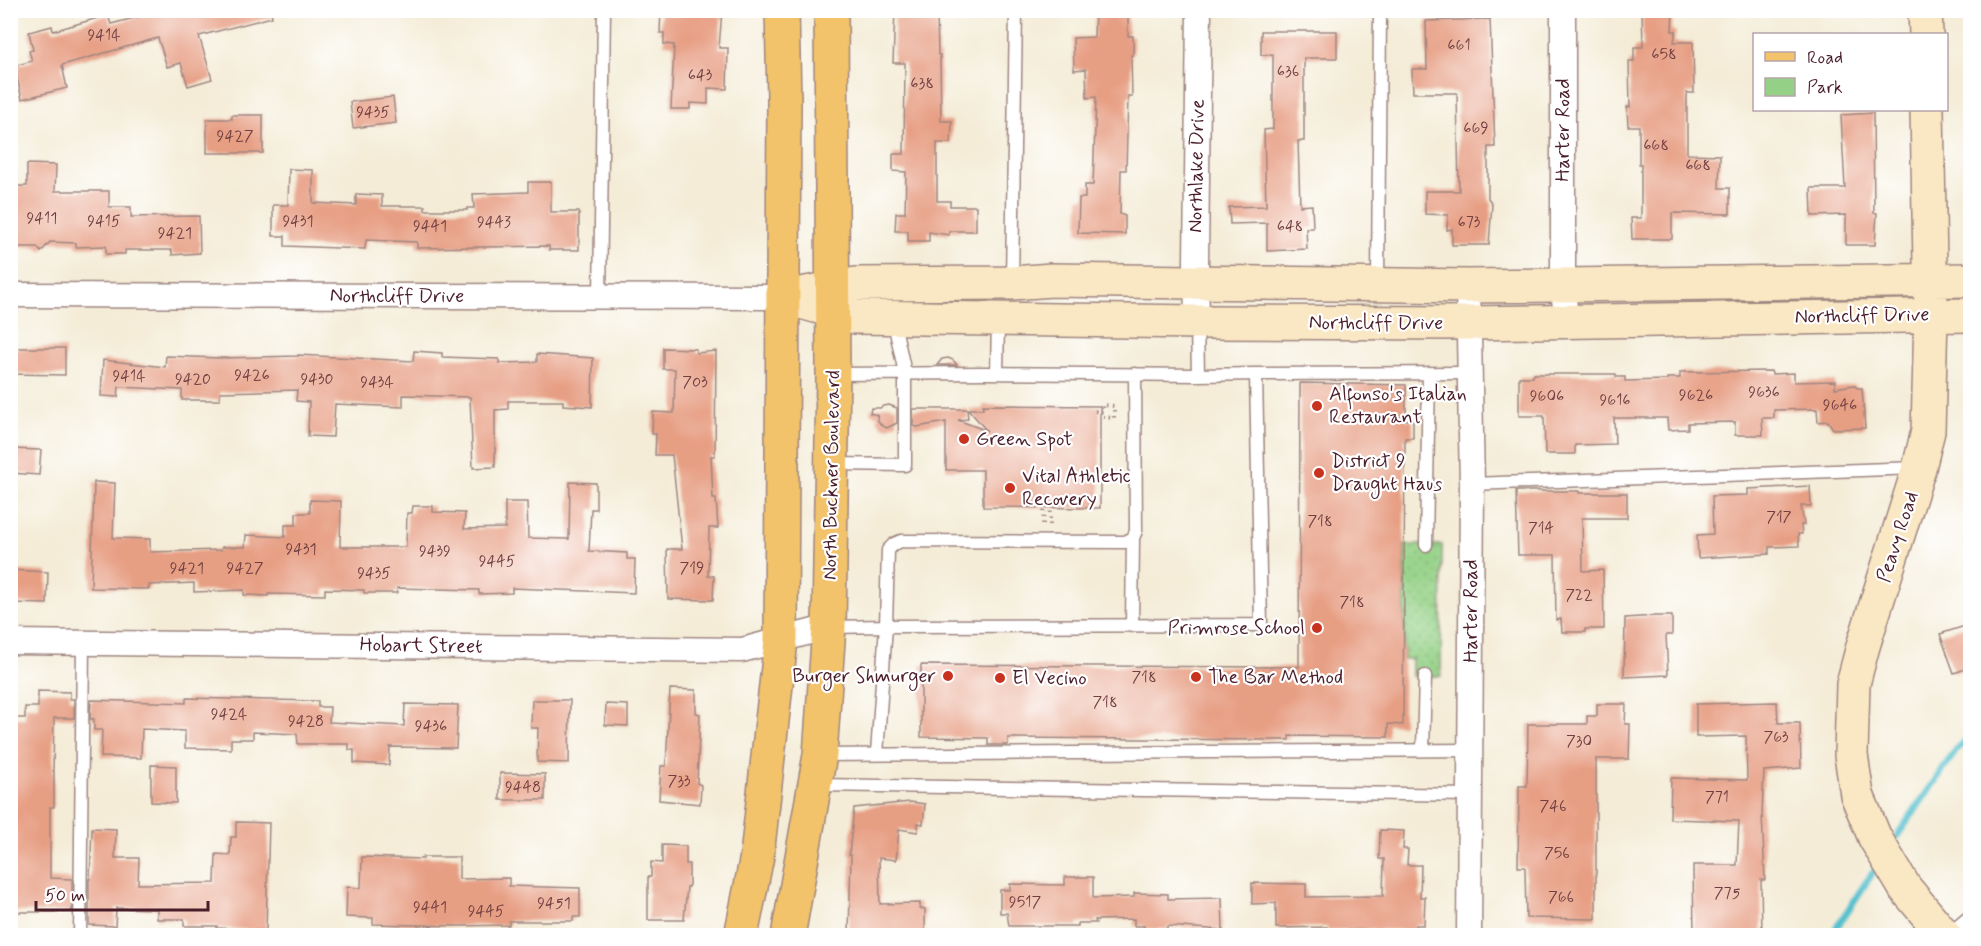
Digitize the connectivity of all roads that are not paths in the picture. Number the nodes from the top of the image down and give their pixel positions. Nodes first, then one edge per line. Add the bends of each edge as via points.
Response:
1 (604, 10) edge
2 (782, 10) edge
3 (831, 10) edge
4 (1016, 10) edge
5 (1198, 10) edge
6 (1380, 10) edge
7 (1563, 10) edge
8 (1925, 10) edge
9 (1926, 33) edge
10 (1927, 111) edge
11 (1930, 280) junction
12 (1971, 280) edge
13 (1012, 282) junction
14 (1196, 282) junction
15 (1563, 284) junction
16 (1378, 286) junction
17 (1468, 286) junction
18 (10, 295) edge
19 (600, 297) junction
20 (783, 297) junction
21 (833, 300) junction
22 (1931, 315) junction
23 (1971, 315) edge
24 (893, 317) junction
25 (998, 318) junction
26 (1197, 322) junction
27 (1566, 322) junction
28 (1469, 323) junction
29 (905, 373) junction
30 (997, 373) junction
31 (1429, 373) junction
32 (1469, 373) junction
33 (1135, 374) junction
34 (1256, 374) junction
35 (833, 375) junction
36 (1198, 375) junction
37 (832, 464) junction
38 (1919, 468) junction
39 (1472, 484) junction
40 (1133, 538) junction
41 (1426, 545) dead end
42 (886, 626) junction
43 (1132, 626) junction
44 (830, 627) junction
45 (781, 640) junction
46 (10, 642) edge
47 (83, 643) junction
48 (1425, 676) dead end
49 (1423, 750) junction
50 (1471, 750) junction
51 (877, 754) junction
52 (818, 770) junction
53 (1469, 795) junction
54 (1971, 924) edge
55 (80, 936) edge
56 (741, 936) edge
57 (788, 936) edge
58 (1469, 936) edge
59 (1945, 936) edge
60 (1956, 936) edge

1 - 19 lane
2 - 20 main road
3 - 21 main road, North Buckner Boulevard
4 - 13 lane
5 - 14 street, Northlake Drive
6 - 16 lane
7 - 15 street, Harter Road
8 - 9 street
10 - 11 street, Peavy Road
11 - 12 street, Northcliff Drive
11 - 15 street, Northcliff Drive
11 - 22 street, Peavy Road
13 - 14 street, Northcliff Drive
13 - 21 street, Northcliff Drive via 856,284
14 - 16 street, Northcliff Drive
14 - 26 street, Northlake Drive
15 - 17 street, Northcliff Drive
15 - 27 street, Harter Road
16 - 17 street, Northcliff Drive
17 - 28 street, Harter Road
18 - 19 street, Northcliff Drive
19 - 20 street, Northcliff Drive
20 - 21 street, Northcliff Drive
20 - 45 main road
21 - 24 street, Northcliff Drive via 855,317
21 - 35 main road, North Buckner Boulevard
22 - 23 street, Northcliff Drive
22 - 27 street, Northcliff Drive
22 - 38 street, Peavy Road via 1928,430
24 - 25 street, Northcliff Drive
24 - 29 lane
25 - 26 street, Northcliff Drive
25 - 30 lane
26 - 28 street, Northcliff Drive
26 - 36 lane
27 - 28 street, Northcliff Drive
28 - 32 street, Harter Road
29 - 30 lane
29 - 35 lane
29 - 37 lane via 905,465
30 - 33 lane
31 - 32 lane
31 - 34 lane
31 - 41 lane
32 - 39 street, Harter Road
33 - 36 lane
33 - 40 lane
34 - 36 lane
34 - 43 lane via 1261,625
35 - 37 main road, North Buckner Boulevard
37 - 44 main road, North Buckner Boulevard
38 - 39 lane
38 - 59 street, Peavy Road via 1863,646 1854,684 1851,755 1857,795 1875,838 1905,888
39 - 50 street, Harter Road
40 - 42 lane via 1125,542 902,541 888,550
40 - 43 lane
42 - 43 lane
42 - 44 lane
42 - 51 lane
44 - 45 street, Hobart Street
44 - 52 main road, North Buckner Boulevard
45 - 47 street, Hobart Street via 742,650
45 - 56 main road via 758,856
46 - 47 street, Hobart Street
47 - 55 lane
48 - 49 lane
49 - 50 lane
49 - 51 lane
50 - 53 street, Harter Road
51 - 52 lane
52 - 53 lane
52 - 57 main road, North Buckner Boulevard
53 - 58 street, Harter Road
54 - 60 street

